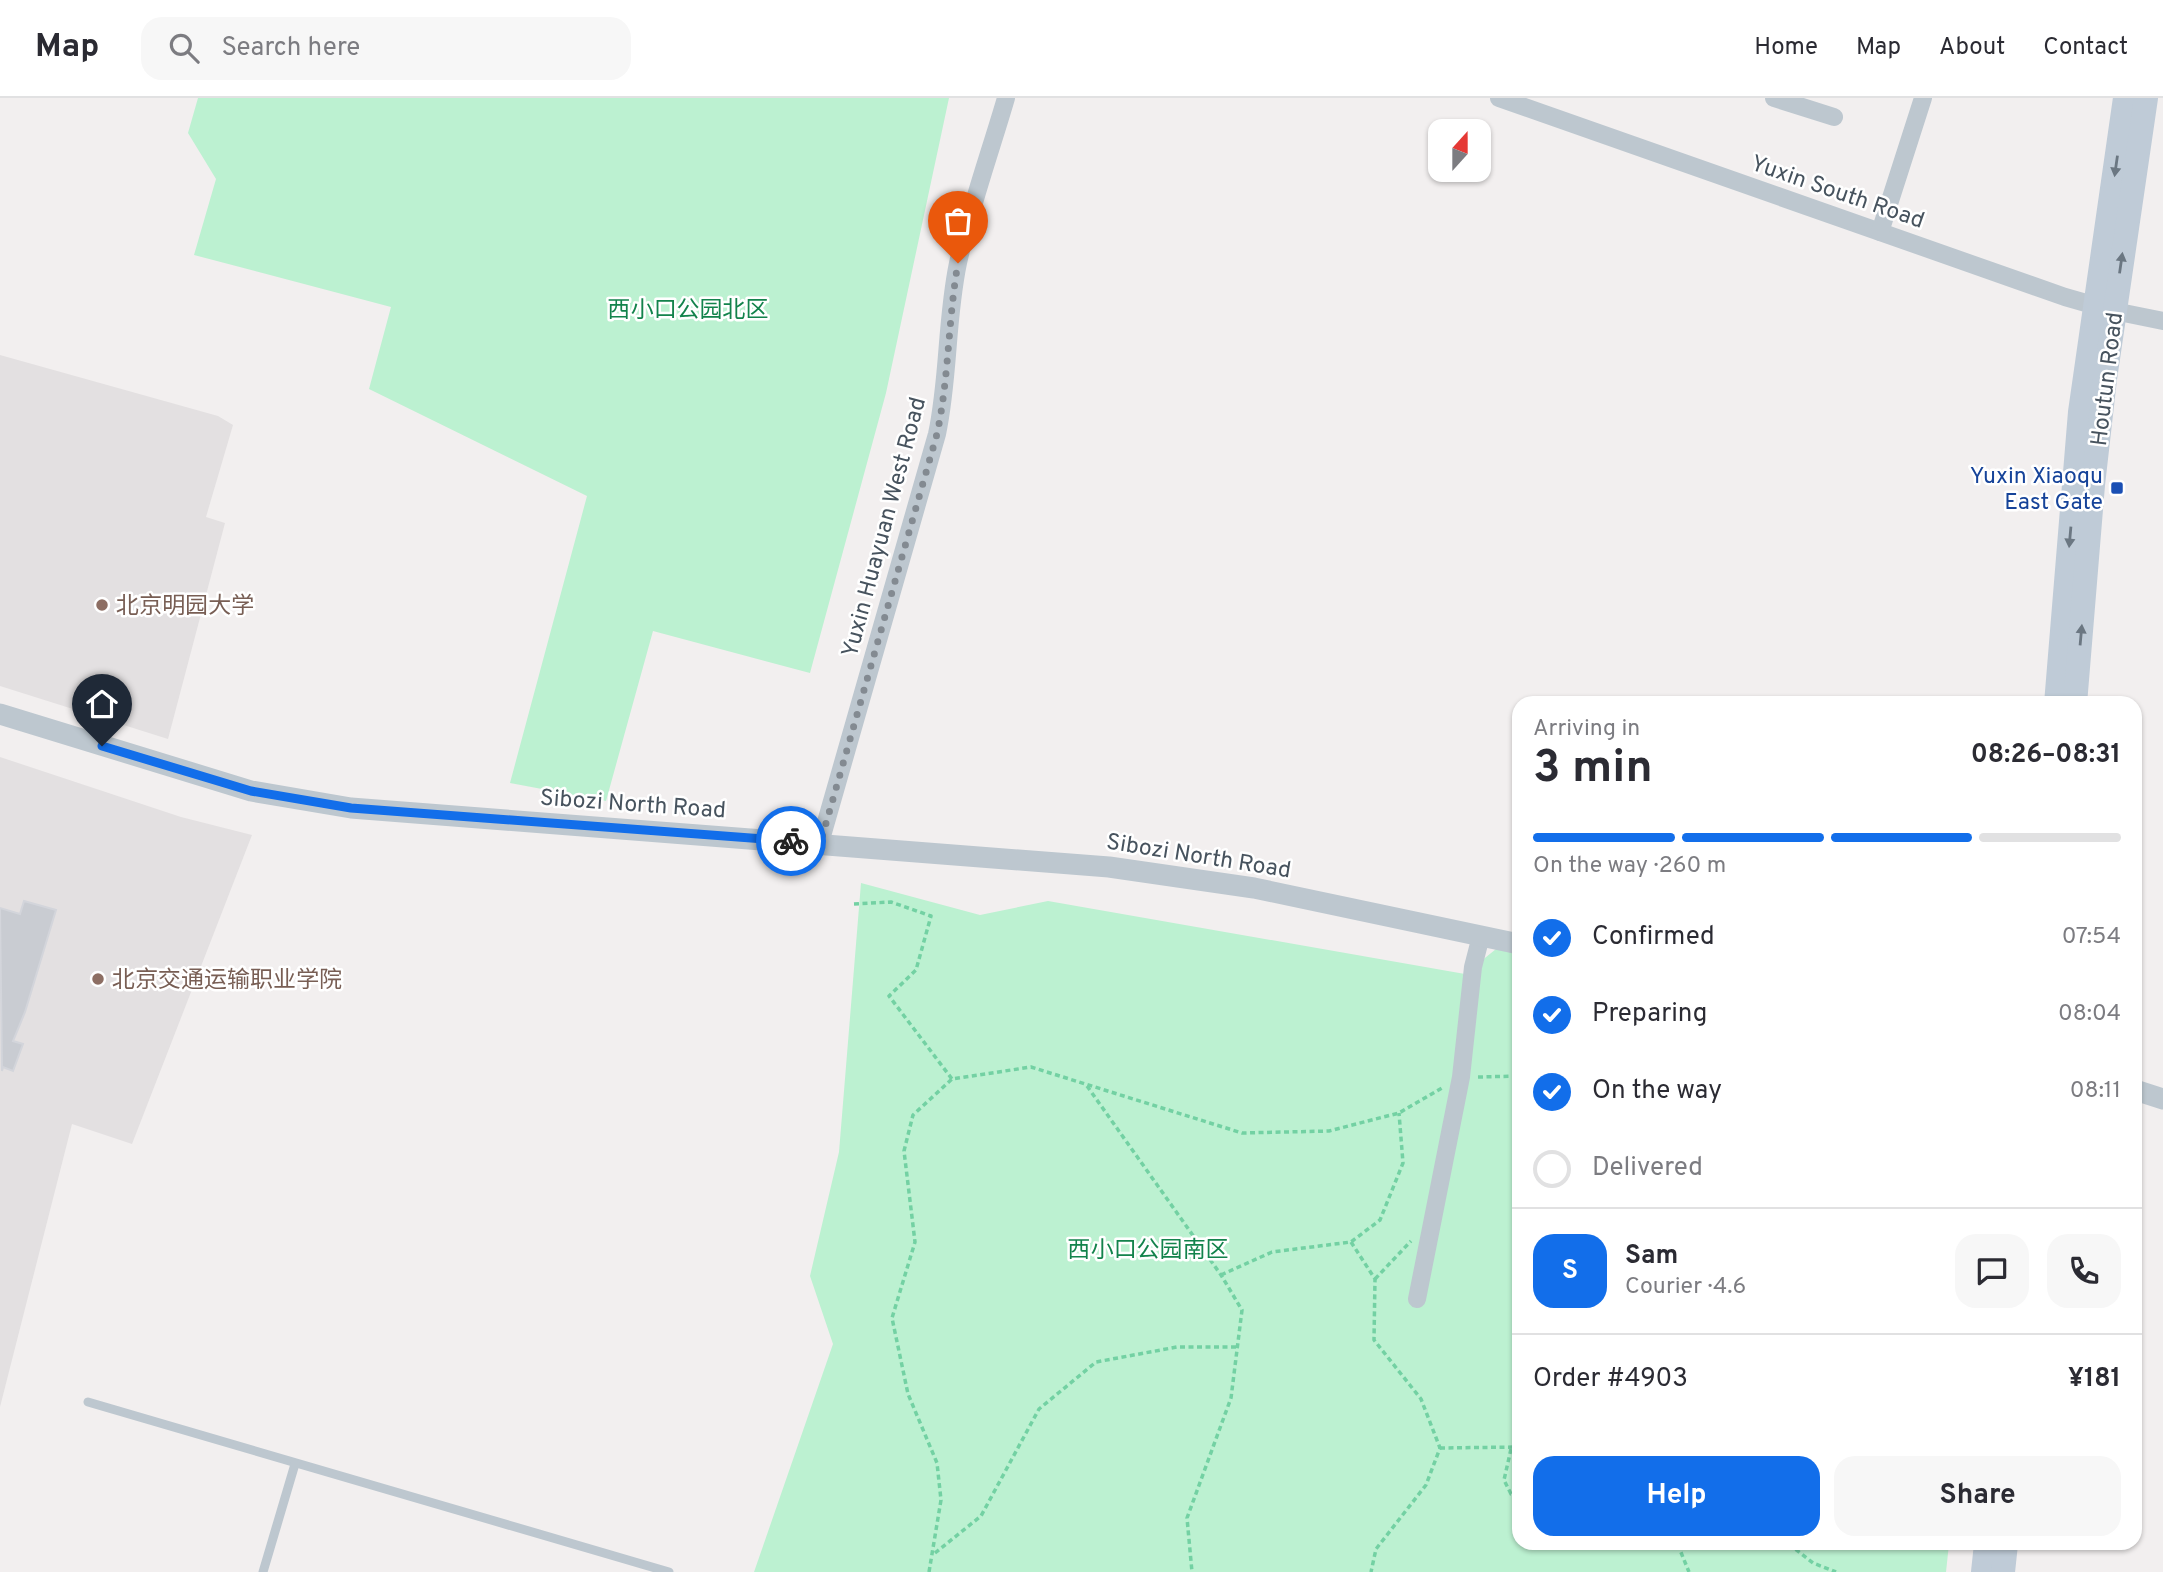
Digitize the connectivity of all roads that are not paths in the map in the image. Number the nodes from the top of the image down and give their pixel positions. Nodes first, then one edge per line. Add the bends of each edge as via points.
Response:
1 (1006, 98) edge
2 (1499, 98) edge
3 (1774, 98) edge
4 (1923, 98) edge
5 (2126, 98) edge
6 (2146, 98) edge
7 (1833, 117) dead end
8 (1880, 232) junction
9 (2104, 309) junction
10 (2163, 321) edge
11 (2057, 696) edge
12 (2076, 696) edge
13 (0, 714) edge
14 (820, 844) junction
15 (1481, 936) junction
16 (1512, 943) edge
17 (2142, 1092) edge
18 (2163, 1099) edge
19 (1417, 1299) dead end
20 (88, 1402) dead end
21 (295, 1464) junction
22 (1985, 1550) edge
23 (2005, 1550) edge
24 (263, 1572) edge
25 (669, 1572) edge
26 (1983, 1572) edge
27 (2003, 1572) edge

1 - 14 street, Yuxin Huayuan West Road via 958,263 937,434
2 - 8 street, Yuxin South Road
3 - 7 street
4 - 8 street
5 -> 9 main road, Houtun Road
9 -> 6 main road, Houtun Road
8 - 9 street, Yuxin South Road
9 - 10 street, Yuxin South Road
9 -> 11 main road, Houtun Road via 2080,412
12 -> 9 main road, Houtun Road
13 - 14 street, Sibozi North Road via 205,778 297,800
14 - 15 street, Sibozi North Road via 1052,861 1206,879
15 - 16 street, Sibozi North Road
15 - 19 street via 1473,967 1461,1077
17 - 18 street
20 - 21 lane
21 - 24 lane
21 - 25 lane
22 - 26 main road
23 - 27 main road

